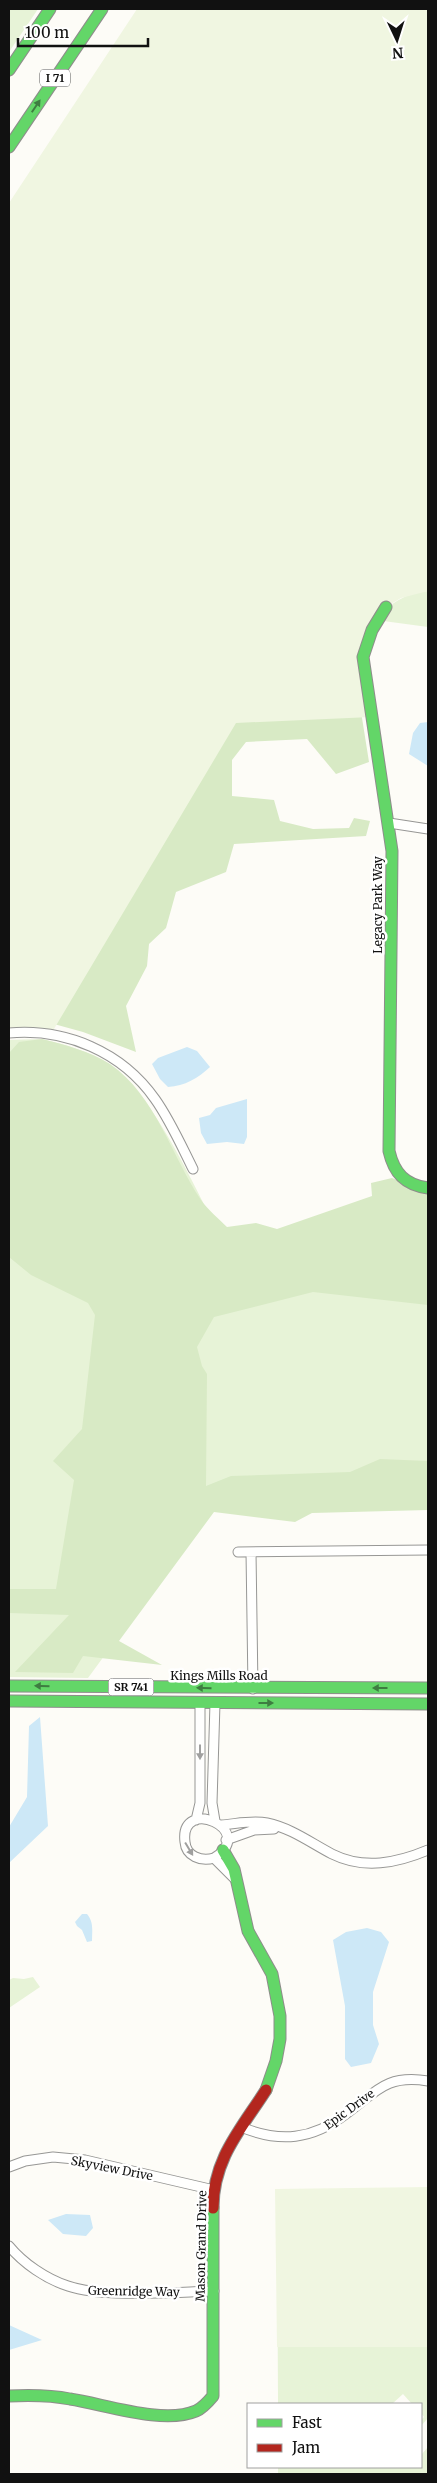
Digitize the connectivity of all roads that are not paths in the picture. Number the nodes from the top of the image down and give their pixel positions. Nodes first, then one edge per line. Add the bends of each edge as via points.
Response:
1 (50, 9) edge
2 (102, 9) edge
3 (9, 70) edge
4 (9, 147) edge
5 (386, 607) dead end
6 (389, 823) junction
7 (428, 829) edge
8 (9, 1033) edge
9 (193, 1169) dead end
10 (428, 1188) edge
11 (428, 1550) edge
12 (238, 1552) dead end
13 (251, 1552) junction
14 (9, 1686) edge
15 (428, 1688) edge
16 (253, 1689) junction
17 (9, 1701) edge
18 (200, 1703) junction
19 (215, 1703) junction
20 (428, 1704) edge
21 (196, 1820) junction
22 (218, 1823) junction
23 (281, 1828) junction
24 (225, 1845) junction
25 (428, 1850) edge
26 (214, 1858) junction
27 (236, 1879) junction
28 (428, 2081) edge
29 (241, 2127) junction
30 (9, 2166) edge
31 (214, 2190) junction
32 (9, 2246) edge
33 (214, 2292) junction
34 (9, 2396) edge

1 - 3 main road
4 -> 2 main road, I 71
5 - 6 main road, Legacy Park Way via 368,635 363,657
6 - 7 street
6 - 10 main road, Legacy Park Way via 392,851 389,1151 398,1176 408,1184
8 - 9 street via 64,1036 118,1061 155,1098
11 - 13 street
12 - 13 street
13 - 16 street
16 -> 14 main road, Kings Mills Road / SR 741
15 -> 16 main road, Kings Mills Road / SR 741
17 - 18 main road, SR 741
18 - 19 main road, SR 741
18 -> 21 street via 200,1803
19 -> 20 main road, SR 741
19 - 22 street via 212,1803
21 - 22 street via 202,1818
21 -> 26 street via 186,1831 186,1848 200,1859
22 - 23 street via 267,1823
22 - 24 street
23 - 24 street via 254,1830
23 - 25 street via 334,1855 356,1862 393,1862
24 - 26 street
24 - 27 main road, Mason Grand Drive
26 - 27 street
27 - 29 main road, Mason Grand Drive via 248,1931 272,1974 280,2016 280,2039 267,2088
28 - 29 street, Epic Drive via 403,2080 383,2086 330,2125 305,2135 268,2137
29 - 31 main road, Mason Grand Drive via 221,2160
30 - 31 street, Skyview Drive via 53,2157 85,2160
31 - 33 main road, Mason Grand Drive
32 - 33 street, Greenridge Way via 45,2276 93,2292
33 - 34 main road, Mason Grand Drive via 213,2396 205,2406 192,2413 116,2410 40,2394

